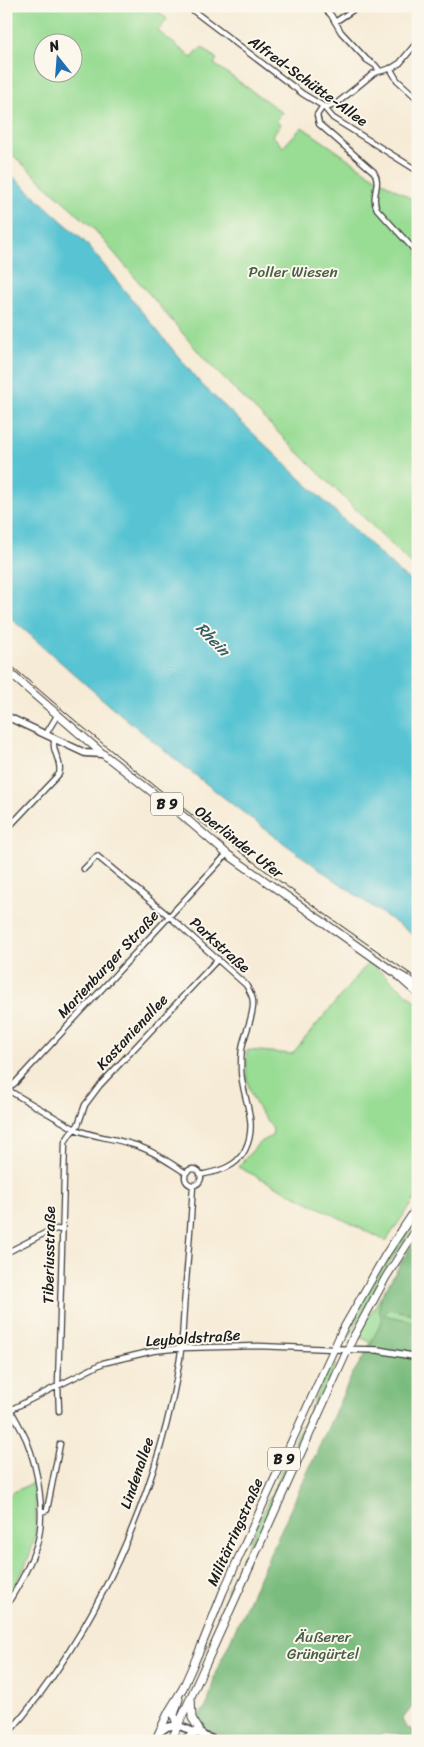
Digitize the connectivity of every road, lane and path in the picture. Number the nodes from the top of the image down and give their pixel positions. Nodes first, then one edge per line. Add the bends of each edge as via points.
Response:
1 (186, 6) edge
2 (322, 6) edge
3 (358, 6) edge
4 (335, 22) junction
5 (418, 41) edge
6 (390, 68) junction
7 (378, 70) junction
8 (418, 100) edge
9 (323, 106) junction
10 (418, 171) edge
11 (418, 254) edge
12 (6, 670) edge
13 (58, 714) junction
14 (6, 716) edge
15 (46, 734) junction
16 (55, 738) junction
17 (103, 754) junction
18 (6, 830) edge
19 (227, 854) junction
20 (84, 870) dead end
21 (170, 917) junction
22 (218, 959) junction
23 (394, 972) junction
24 (418, 985) edge
25 (418, 994) edge
26 (6, 1089) edge
27 (75, 1129) junction
28 (186, 1173) junction
29 (200, 1174) junction
30 (193, 1185) junction
31 (418, 1206) edge
32 (418, 1227) edge
33 (62, 1230) junction
34 (6, 1253) edge
35 (181, 1348) junction
36 (334, 1349) junction
37 (348, 1349) junction
38 (418, 1357) edge
39 (58, 1385) junction
40 (6, 1402) edge
41 (8, 1411) edge
42 (59, 1411) dead end
43 (60, 1444) dead end
44 (41, 1512) junction
45 (6, 1606) edge
46 (183, 1688) junction
47 (191, 1694) junction
48 (177, 1725) junction
49 (159, 1733) junction
50 (200, 1735) junction
51 (6, 1736) edge
52 (155, 1741) edge
53 (171, 1741) edge
54 (180, 1741) edge
55 (217, 1741) edge

1 - 9 street, Alfred-Schütte-Allee
2 - 4 street
3 - 4 street
4 - 7 street via 340,32
5 - 6 street via 400,63
6 - 7 street
6 - 8 street via 396,80
7 - 9 street via 332,106
9 - 10 street, Alfred-Schütte-Allee via 333,118
9 - 11 street via 317,115 319,124 374,172 378,180 374,200 377,208
12 - 13 main road, Oberländer Ufer / B 9
13 - 15 street
13 - 17 main road, Oberländer Ufer / B 9
14 - 15 main road
15 - 16 main road
16 - 17 main road via 90,754
16 - 18 street via 53,744 61,766 59,774
17 - 19 main road, Oberländer Ufer / B 9 via 184,816
19 - 21 street, Marienburger Straße
19 - 23 main road, Oberländer Ufer / B 9
20 - 21 street, Parkstraße via 97,856
21 - 22 street, Parkstraße
21 - 26 street, Marienburger Straße
22 - 27 street, Kastanienallee via 100,1085 85,1105
22 - 29 street, Parkstraße via 246,985 254,1001 243,1041 241,1069 244,1095 250,1111 250,1130 240,1159 225,1169
23 - 24 main road, Oberländer Ufer / B 9
23 - 25 main road, B 9
26 - 27 street
27 - 28 street via 150,1151
27 - 33 street, Tiberiusstraße via 65,1142
28 - 29 street via 192,1169
28 - 30 street via 186,1181
29 - 30 street via 200,1180
30 - 35 street, Lindenallee
31 - 36 main road, Militärringstraße / B 9 via 364,1290
32 - 37 main road, Militärringstraße / B 9 via 382,1283
33 - 34 street via 50,1231
33 - 39 street, Tiberiusstraße
35 - 36 street, Leyboldstraße via 258,1346
35 - 39 street, Leyboldstraße via 114,1360
35 - 51 street, Lindenallee via 158,1452 124,1547 64,1661 38,1699
36 - 37 street
36 - 46 main road, Militärringstraße / B 9 via 223,1592
37 - 38 street
37 - 47 main road, Militärringstraße / B 9
39 - 41 street, Leyboldstraße
39 - 42 street, Tiberiusstraße
40 - 41 street
41 - 44 street via 32,1456
43 - 44 street via 50,1500 47,1510
44 - 45 street via 37,1544
46 - 48 main road, B 9 via 174,1715
46 - 49 main road, Militärringstraße / B 9
47 - 48 main road, Militärringstraße / B 9
47 - 50 main road, B 9 via 192,1718
48 - 49 main road via 164,1728
48 - 50 main road
48 - 53 main road, Militärringstraße / B 9
49 - 52 main road, Militärringstraße / B 9
50 - 54 main road
50 - 55 main road

